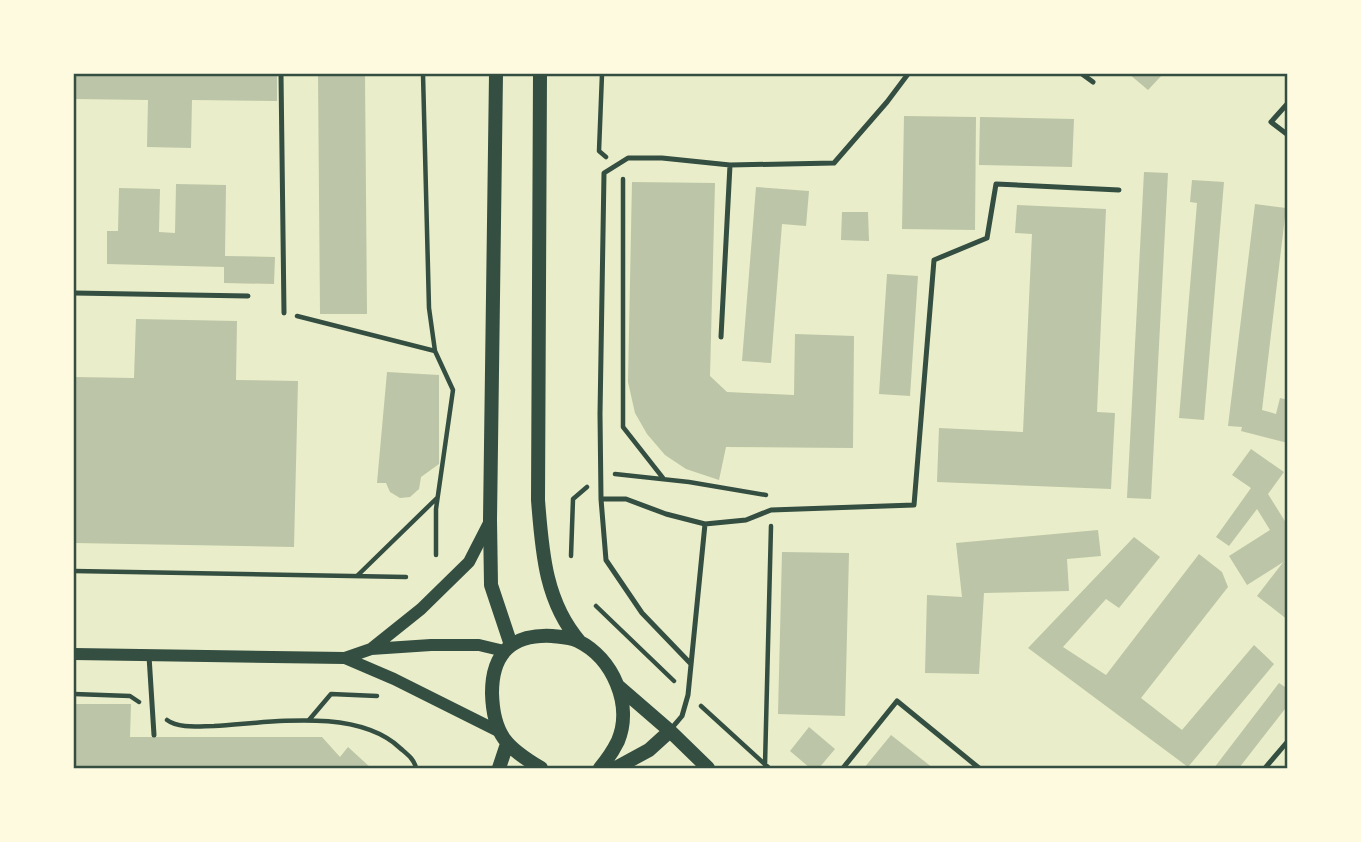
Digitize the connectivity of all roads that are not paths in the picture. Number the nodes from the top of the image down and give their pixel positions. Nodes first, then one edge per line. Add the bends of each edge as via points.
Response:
1 (281, 74) edge
2 (496, 74) edge
3 (540, 74) edge
4 (908, 74) edge
5 (1082, 74) edge
6 (1093, 82) dead end
7 (1287, 103) edge
8 (1287, 135) edge
9 (730, 165) junction
10 (1119, 190) dead end
11 (74, 293) edge
12 (248, 296) dead end
13 (284, 313) road end
14 (721, 337) dead end
15 (601, 499) junction
16 (490, 520) junction
17 (705, 524) junction
18 (580, 642) junction
19 (507, 648) junction
20 (371, 649) junction
21 (74, 654) edge
22 (149, 656) junction
23 (345, 658) junction
24 (691, 664) junction
25 (618, 686) junction
26 (498, 731) junction
27 (670, 731) junction
28 (154, 735) dead end
29 (1287, 741) edge
30 (507, 744) junction
31 (499, 768) edge
32 (541, 768) edge
33 (600, 768) edge
34 (616, 768) edge
35 (708, 768) edge
36 (843, 768) edge
37 (979, 768) edge
38 (1265, 768) edge

1 - 13 lane
2 - 16 main road
3 - 18 main road via 538,500 551,596
4 - 9 lane via 834,163
5 - 6 lane
7 - 8 lane via 1272,122
9 - 14 lane
9 - 15 lane via 628,159 604,173
10 - 17 lane via 996,184 987,238 934,260 914,505 771,510 746,520
11 - 12 lane
15 - 17 lane via 626,499
15 - 24 lane via 606,560 642,613
16 - 19 main road via 491,585
16 - 20 street via 469,562
17 - 24 lane
18 - 19 main road via 533,637
18 - 25 main road via 605,663
19 - 20 street via 431,645
19 - 26 main road via 493,673
20 - 23 street
21 - 22 street
22 - 23 street
22 - 28 lane
23 - 26 street
24 - 27 lane via 686,706
25 - 27 main road
25 - 33 main road via 621,729
26 - 30 main road
27 - 34 main road via 649,750
27 - 35 main road
29 - 38 lane
30 - 31 main road
30 - 32 main road
36 - 37 lane via 897,701

